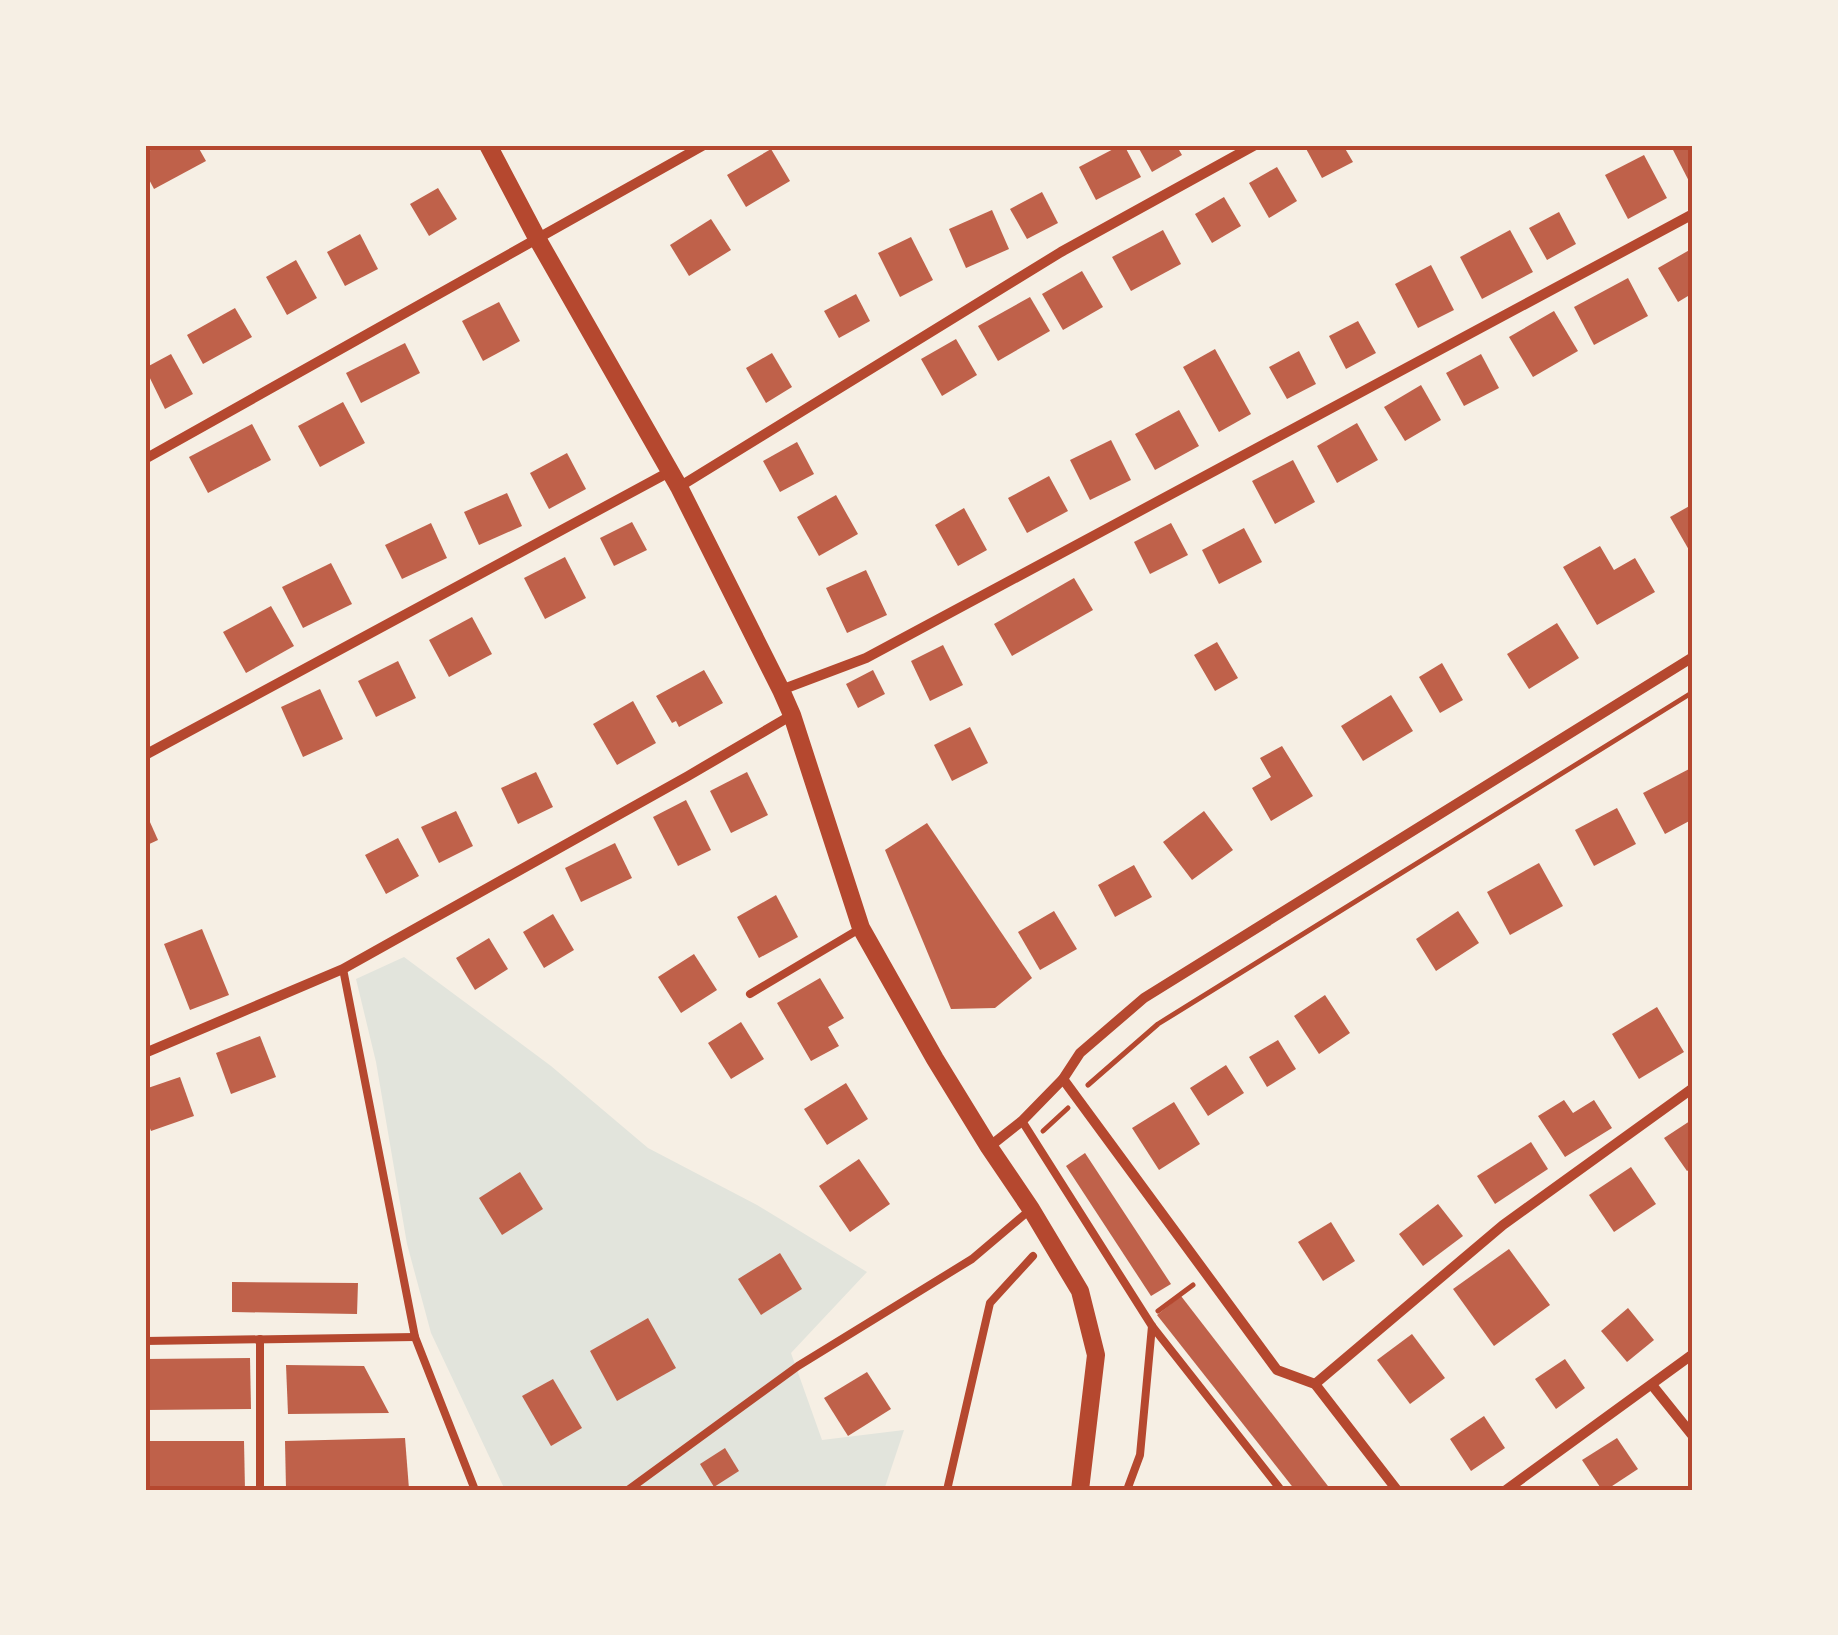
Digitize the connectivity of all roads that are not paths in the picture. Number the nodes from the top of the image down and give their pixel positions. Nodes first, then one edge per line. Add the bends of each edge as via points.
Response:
1 (488, 145) edge
2 (704, 145) edge
3 (1255, 145) edge
4 (1693, 214) edge
5 (538, 240) junction
6 (145, 459) edge
7 (675, 479) junction
8 (1693, 658) edge
9 (781, 690) junction
10 (792, 715) junction
11 (145, 754) edge
12 (860, 928) junction
13 (343, 969) junction
14 (750, 994) dead end
15 (145, 1053) edge
16 (1063, 1079) junction
17 (1693, 1088) edge
18 (1022, 1121) junction
19 (989, 1148) junction
20 (1031, 1208) junction
21 (1033, 1256) dead end
22 (1149, 1322) junction
23 (415, 1337) junction
24 (260, 1339) junction
25 (145, 1341) edge
26 (1693, 1354) edge
27 (1315, 1384) junction
28 (1652, 1385) junction
29 (1693, 1436) edge
30 (260, 1490) edge
31 (475, 1490) edge
32 (628, 1490) edge
33 (946, 1490) edge
34 (1080, 1490) edge
35 (1127, 1490) edge
36 (1281, 1490) edge
37 (1397, 1490) edge
38 (1506, 1490) edge

1 - 5 street
2 - 5 street
3 - 7 street
4 - 9 street via 866,658
5 - 6 street
5 - 7 street
7 - 9 street
7 - 11 street
8 - 16 street via 1144,998 1080,1053
9 - 10 street
10 - 12 street
10 - 13 street
12 - 14 lane
12 - 19 street
13 - 15 street
13 - 23 lane
16 - 18 street
16 - 27 street via 1277,1370
17 - 27 street via 1503,1224
18 - 19 street
18 - 22 lane
19 - 20 street
20 - 32 lane via 972,1259 798,1366
20 - 34 street via 1080,1291 1096,1355
21 - 33 lane via 990,1303
22 - 35 lane via 1140,1455
22 - 36 lane
23 - 24 lane
23 - 31 lane
24 - 25 lane
24 - 30 lane
26 - 28 street
27 - 37 street
28 - 29 street
28 - 38 street

